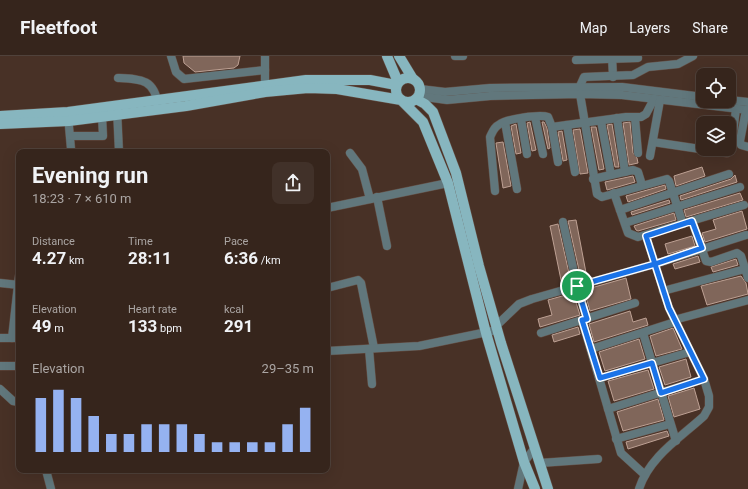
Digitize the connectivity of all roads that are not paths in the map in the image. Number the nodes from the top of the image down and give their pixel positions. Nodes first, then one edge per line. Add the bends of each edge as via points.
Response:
1 (171, 56) edge
2 (265, 56) edge
3 (387, 56) edge
4 (399, 56) edge
5 (455, 56) edge
6 (462, 56) edge
7 (693, 56) edge
8 (612, 57) edge
9 (638, 58) dead end
10 (576, 60) dead end
11 (265, 70) junction
12 (613, 76) junction
13 (118, 78) dead end
14 (413, 79) junction
15 (397, 83) junction
16 (265, 88) junction
17 (580, 90) junction
18 (418, 95) junction
19 (696, 96) edge
20 (657, 99) junction
21 (401, 100) junction
22 (736, 103) edge
23 (157, 105) junction
24 (747, 108) edge
25 (117, 109) junction
26 (736, 109) junction
27 (0, 116) edge
28 (102, 116) junction
29 (68, 117) junction
30 (535, 117) junction
31 (617, 118) junction
32 (635, 118) junction
33 (521, 119) junction
34 (601, 121) junction
35 (505, 122) junction
36 (585, 123) junction
37 (0, 124) edge
38 (567, 125) junction
39 (552, 127) junction
40 (71, 136) junction
41 (653, 142) junction
42 (748, 147) edge
43 (71, 148) dead end
44 (119, 149) edge
45 (350, 153) dead end
46 (638, 153) dead end
47 (527, 154) dead end
48 (543, 154) dead end
49 (650, 156) dead end
50 (558, 162) dead end
51 (575, 172) dead end
52 (625, 172) junction
53 (729, 174) dead end
54 (611, 175) junction
55 (593, 179) junction
56 (448, 183) junction
57 (642, 185) junction
58 (745, 186) edge
59 (517, 189) dead end
60 (496, 191) dead end
61 (673, 192) junction
62 (614, 193) junction
63 (373, 198) junction
64 (744, 204) dead end
65 (330, 207) edge
66 (678, 207) junction
67 (620, 210) junction
68 (692, 221) junction
69 (563, 222) dead end
70 (625, 223) junction
71 (683, 224) junction
72 (746, 235) dead end
73 (646, 236) junction
74 (387, 246) dead end
75 (702, 248) junction
76 (655, 264) junction
77 (745, 269) junction
78 (748, 278) edge
79 (0, 283) edge
80 (16, 285) edge
81 (577, 286) junction
82 (330, 287) edge
83 (663, 291) junction
84 (748, 300) edge
85 (635, 303) dead end
86 (584, 319) junction
87 (674, 321) junction
88 (497, 328) junction
89 (486, 333) junction
90 (541, 333) dead end
91 (643, 333) junction
92 (0, 338) edge
93 (16, 338) edge
94 (372, 349) junction
95 (591, 349) junction
96 (330, 351) edge
97 (690, 352) junction
98 (652, 363) junction
99 (0, 366) edge
100 (16, 366) edge
101 (600, 378) junction
102 (704, 379) junction
103 (372, 384) dead end
104 (0, 389) edge
105 (661, 393) junction
106 (16, 401) edge
107 (608, 409) junction
108 (670, 424) junction
109 (616, 439) junction
110 (676, 442) junction
111 (534, 449) junction
112 (598, 459) dead end
113 (524, 462) junction
114 (540, 463) junction
115 (47, 473) edge
116 (645, 475) junction
117 (532, 486) edge
118 (51, 489) edge
119 (518, 489) edge
120 (548, 489) edge
121 (639, 489) edge

1 - 11 street via 176,72 184,79
2 - 11 street
3 - 15 main road
4 - 14 main road
5 - 6 street
7 - 12 street via 678,64 648,67 633,76
8 - 9 street
8 - 10 street
8 - 12 street
11 - 16 street
12 - 17 street via 584,77
13 - 23 street via 145,82 154,89
14 - 15 main road via 408,78
14 - 18 main road via 419,85
15 - 16 main road via 351,79 306,80
15 - 21 main road via 396,92
16 - 21 main road via 324,88 370,93
16 - 23 main road
17 - 18 street via 490,88
17 - 19 street via 622,87
17 - 20 street
17 - 36 street
18 - 21 main road via 409,102
18 - 88 main road via 433,112 450,153
20 - 26 street
20 - 32 street via 646,114
20 - 41 street
21 - 56 main road via 425,126
22 - 24 street
23 - 25 main road
24 - 26 street
24 - 42 street via 740,141 741,145
25 - 28 main road
25 - 29 main road
25 - 44 street
26 - 41 street via 731,149 727,153
27 - 29 main road
28 - 29 main road
28 - 40 street via 103,136
29 - 37 main road
29 - 40 street
30 - 33 street
30 - 39 street via 548,117
30 - 48 street
31 - 32 street
31 - 34 street
31 - 52 street
32 - 46 street
33 - 35 street
33 - 47 street
34 - 36 street
34 - 54 street
35 - 59 street
35 - 60 street via 494,129 490,137
36 - 38 street
36 - 55 street
38 - 39 street
38 - 51 street
39 - 50 street
40 - 43 street
41 - 49 street
45 - 63 street via 362,170
52 - 54 street
52 - 57 street via 636,171
53 - 61 street
54 - 55 street
55 - 62 street via 595,192 599,196
56 - 63 street
56 - 89 main road
57 - 61 street via 667,179
57 - 62 street
58 - 66 street
61 - 66 street
61 - 67 street
62 - 67 street
63 - 65 street
63 - 74 street
64 - 68 street
66 - 70 street
66 - 71 street
67 - 70 street
68 - 71 street
68 - 75 street
69 - 81 street
70 - 73 street via 628,233 633,236
71 - 73 street
72 - 75 street
73 - 76 street
75 - 76 street
75 - 77 street via 708,262 737,253 741,256
76 - 81 street
76 - 83 street
77 - 78 street
77 - 83 street
79 - 80 street
81 - 86 street
81 - 88 street via 519,304
82 - 94 street via 353,280 361,283
83 - 87 street
84 - 87 street
85 - 86 street
86 - 90 street
86 - 95 street
87 - 91 street
87 - 97 street
88 - 89 street
88 - 111 main road
89 - 94 street via 420,346
89 - 113 main road
91 - 95 street
91 - 98 street
92 - 93 street
94 - 96 street
94 - 103 street
95 - 101 street
97 - 98 street
97 - 102 street
98 - 101 street
98 - 105 street
99 - 100 street
101 - 107 street
102 - 105 street
102 - 110 street via 709,407 704,416
104 - 106 street
105 - 107 street
105 - 108 street
107 - 109 street
108 - 109 street
108 - 110 street
109 - 116 street via 622,453
110 - 116 street via 651,464
111 - 113 street
111 - 114 main road
112 - 114 street
113 - 117 main road
113 - 119 street
114 - 120 main road
115 - 118 street
116 - 121 street

